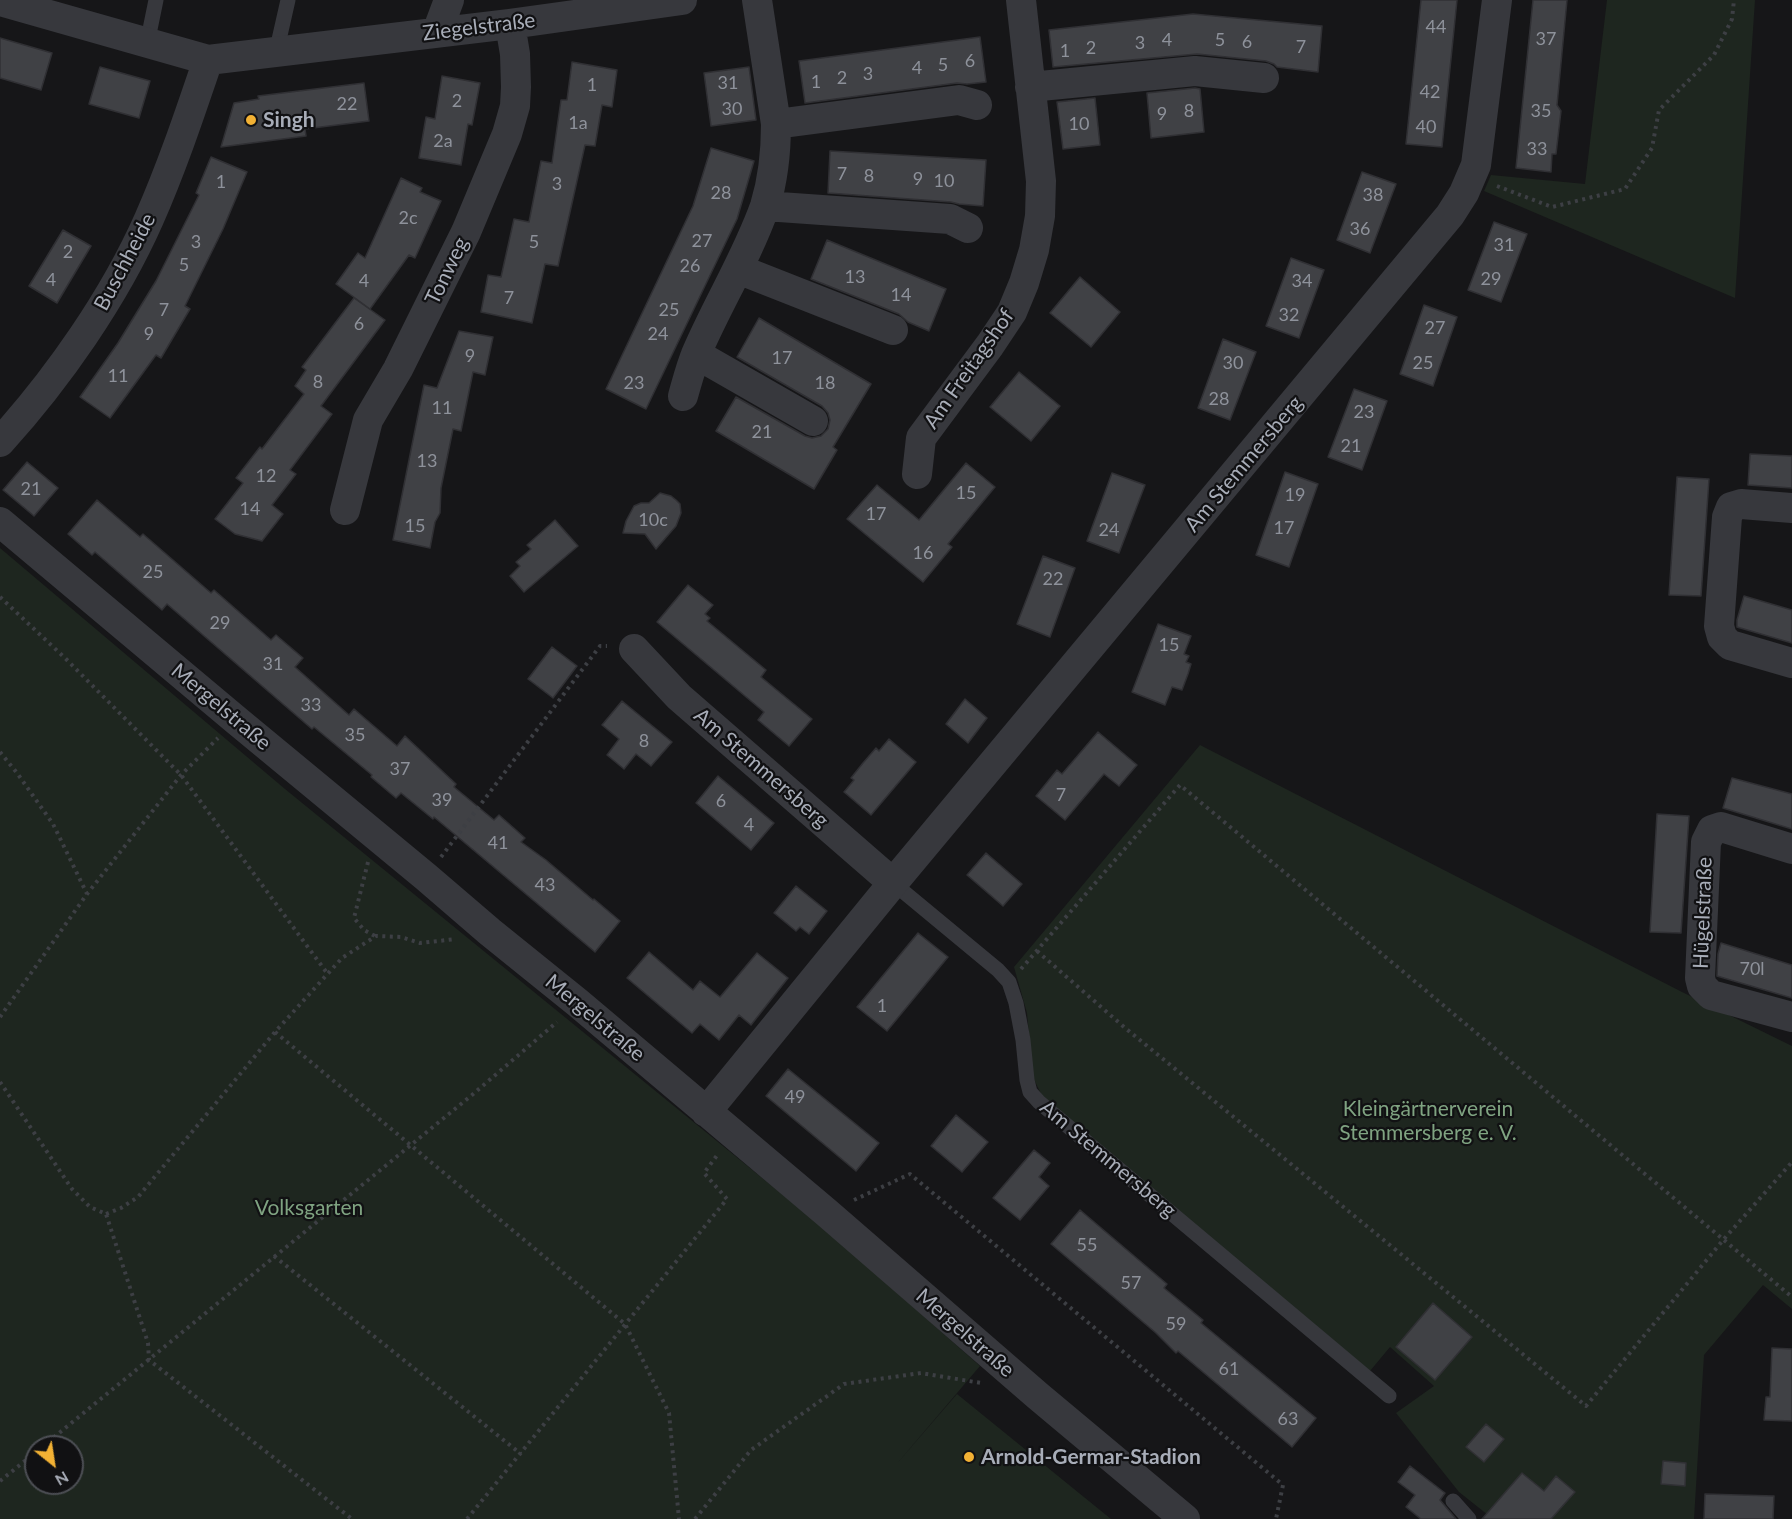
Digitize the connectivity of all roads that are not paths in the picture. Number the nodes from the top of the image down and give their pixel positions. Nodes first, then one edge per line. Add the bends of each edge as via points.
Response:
1 (156, 0) edge
2 (288, 0) edge
3 (448, 0) edge
4 (682, 0) edge
5 (757, 0) edge
6 (1021, 0) edge
7 (1497, 0) edge
8 (0, 1) edge
9 (30, 5) edge
10 (510, 24) junction
11 (437, 32) junction
12 (147, 44) junction
13 (276, 53) junction
14 (208, 60) junction
15 (1264, 78) dead end
16 (1030, 87) junction
17 (976, 105) dead end
18 (776, 124) junction
19 (765, 206) junction
20 (968, 228) dead end
21 (738, 269) junction
22 (893, 330) dead end
23 (696, 354) junction
24 (683, 396) dead end
25 (813, 421) dead end
26 (0, 442) edge
27 (917, 474) dead end
28 (1792, 508) edge
29 (345, 510) dead end
30 (0, 522) edge
31 (634, 649) road end
32 (1792, 663) edge
33 (1792, 849) edge
34 (893, 883) junction
35 (1792, 1017) edge
36 (706, 1112) junction
37 (1389, 1396) dead end
38 (1453, 1501) dead end
39 (1185, 1519) edge
40 (1469, 1519) edge

1 - 12 lane
2 - 13 lane
3 - 11 street
4 - 10 street, Ziegelstraße
5 - 18 street
6 - 16 street, Am Freitagshof
7 - 34 street, Am Stemmersberg via 1479,152 1472,176 1455,208
8 - 9 street, Ziegelstraße
9 - 12 street, Ziegelstraße
10 - 11 street, Ziegelstraße
10 - 29 street, Tonweg via 516,87 507,134 466,232 398,369 368,420
11 - 13 street, Ziegelstraße
12 - 14 street, Ziegelstraße
13 - 14 street, Ziegelstraße
14 - 26 street, Buschheide via 172,164 121,275 65,361
15 - 16 street via 1195,71
16 - 27 street, Am Freitagshof via 1041,181 1035,250 1012,312 921,438
17 - 18 street via 959,100
18 - 19 street via 772,177
19 - 20 street via 950,219
19 - 21 street
21 - 22 street
21 - 23 street
23 - 24 street
23 - 25 street
28 - 32 street via 1741,504 1731,507 1727,516 1719,626 1730,645
30 - 36 street, Mergelstraße
31 - 34 street, Am Stemmersberg via 679,697
33 - 35 street, Hügelstraße via 1720,827 1712,830 1706,842 1700,978 1712,995
34 - 36 street, Am Stemmersberg
34 - 37 lane, Am Stemmersberg via 1009,982 1021,1021 1030,1092
36 - 39 street, Mergelstraße
38 - 40 lane

